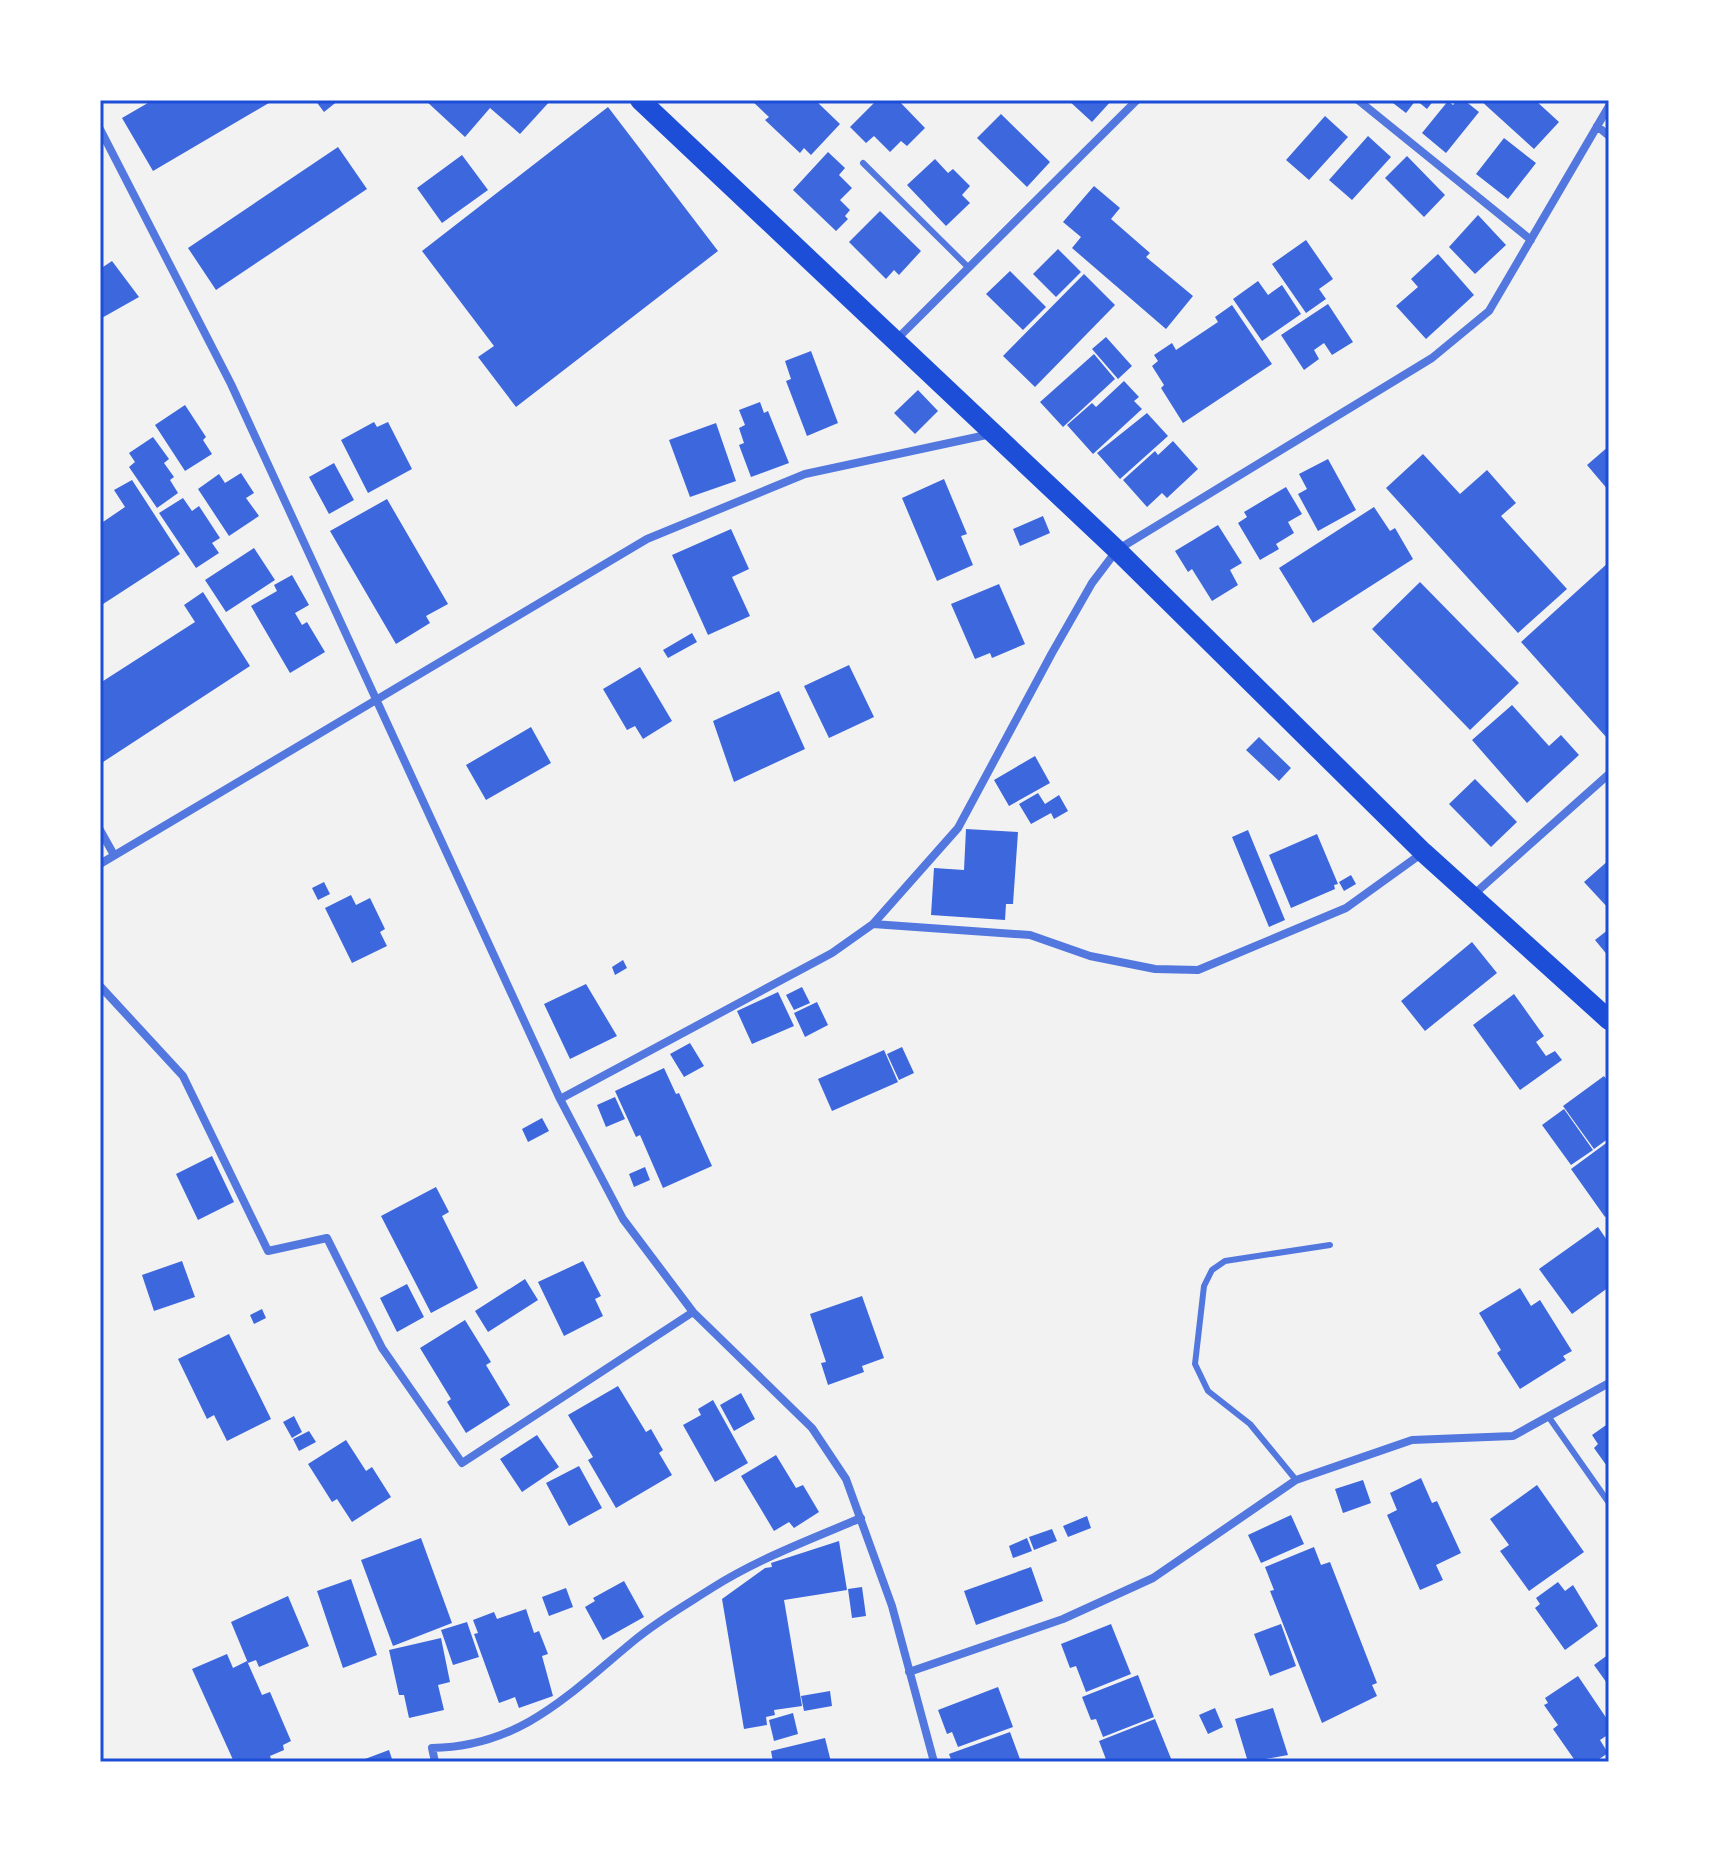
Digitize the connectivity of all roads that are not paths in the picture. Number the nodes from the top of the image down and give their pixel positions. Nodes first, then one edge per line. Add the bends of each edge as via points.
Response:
1 (640, 100) edge
2 (1137, 100) edge
3 (1358, 100) edge
4 (1609, 106) edge
5 (1597, 126) junction
6 (100, 129) edge
7 (1609, 136) edge
8 (863, 163) dead end
9 (1531, 240) junction
10 (969, 268) junction
11 (895, 342) junction
12 (991, 433) junction
13 (1117, 550) junction
14 (376, 701) junction
15 (1609, 774) edge
16 (100, 830) edge
17 (1423, 852) junction
18 (114, 855) junction
19 (100, 864) edge
20 (1472, 896) junction
21 (873, 924) junction
22 (100, 986) edge
23 (1609, 1020) edge
24 (560, 1099) junction
25 (1330, 1245) dead end
26 (693, 1312) junction
27 (1609, 1383) edge
28 (1548, 1416) junction
29 (1296, 1480) junction
30 (1609, 1503) edge
31 (861, 1518) junction
32 (909, 1672) junction
33 (435, 1762) edge
34 (934, 1762) edge

1 - 11 main road
2 - 10 street
3 - 9 street
4 - 5 street
5 - 7 street
5 - 9 street
6 - 14 street via 231,384
8 - 10 lane
9 - 13 street via 1489,311 1432,358
10 - 11 street
11 - 12 main road
12 - 13 main road
12 - 14 street via 805,474 647,539
13 - 17 main road
13 - 21 street via 1092,583 958,828
14 - 18 street
14 - 24 street
15 - 20 street
16 - 18 street
17 - 20 main road
17 - 21 street via 1346,908 1198,970 1103,959 1030,935
18 - 19 street
20 - 23 main road
21 - 24 street via 832,953
22 - 26 street via 183,1076 268,1251 327,1238 382,1348 462,1463
24 - 26 street via 623,1219
25 - 29 lane via 1225,1261 1212,1270 1204,1286 1195,1364 1200,1380 1250,1424
26 - 31 street via 812,1428 846,1479
27 - 28 street
28 - 29 street via 1513,1436 1412,1440
28 - 30 lane
29 - 32 street via 1153,1578 1063,1619
31 - 32 street
31 - 33 street via 785,1549 716,1586 639,1636 558,1706 504,1736 466,1748 432,1748
32 - 34 street

